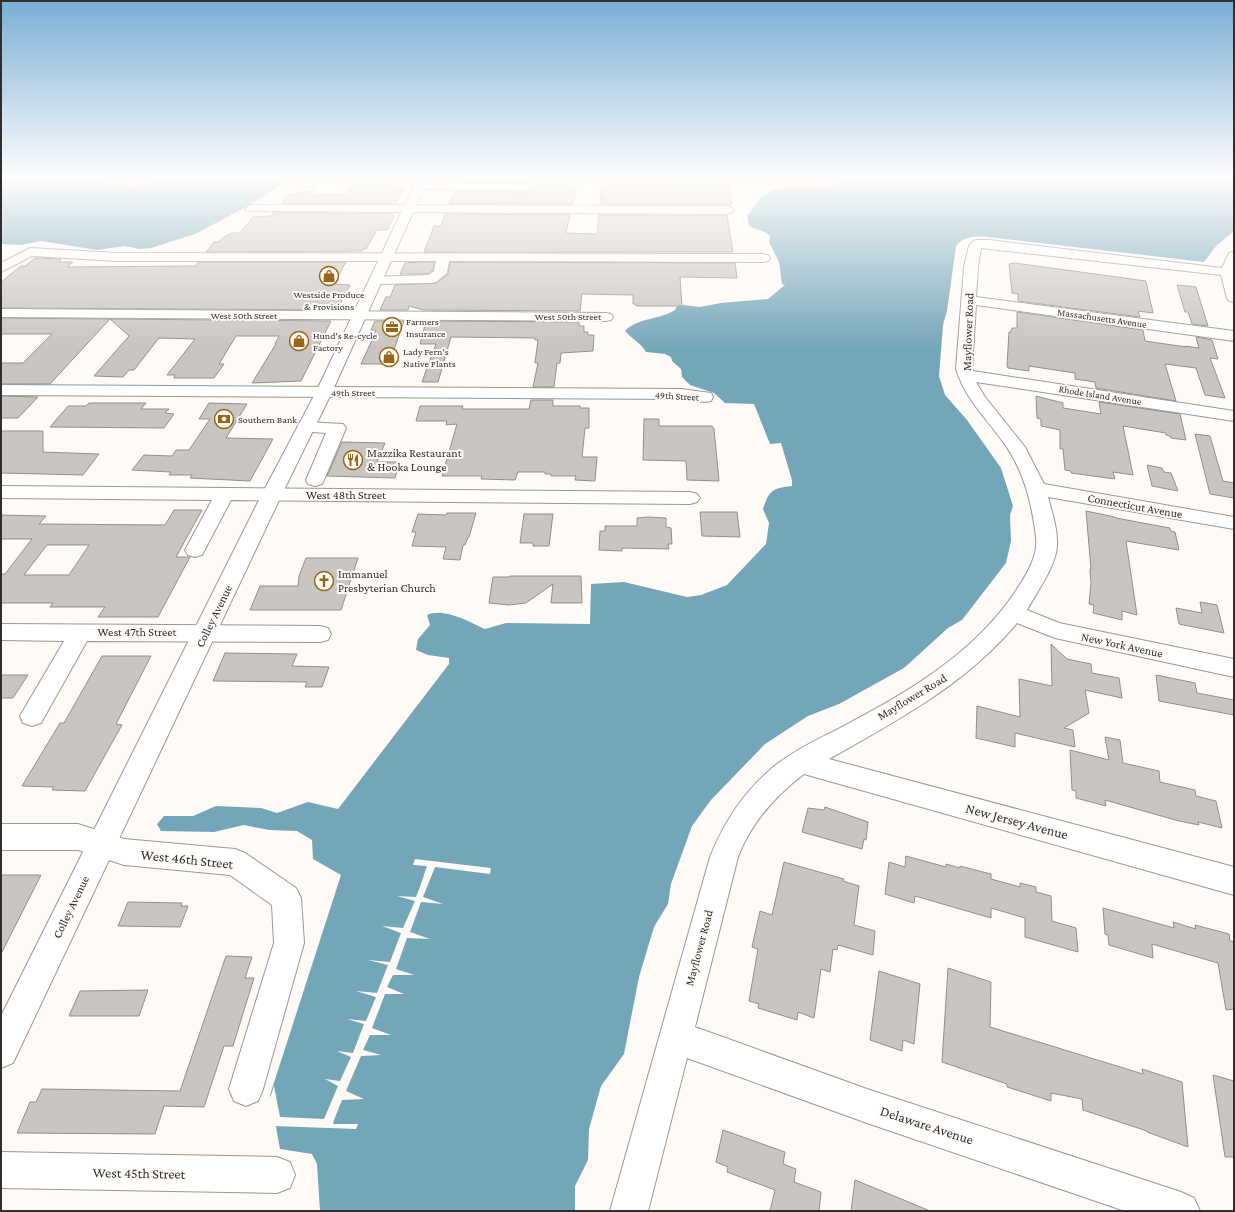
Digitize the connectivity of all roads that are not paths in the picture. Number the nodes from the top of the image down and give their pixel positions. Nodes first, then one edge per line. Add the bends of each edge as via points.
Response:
1 (397, 236) edge
2 (1234, 256) edge
3 (386, 258) junction
4 (443, 258) junction
5 (764, 258) dead end
6 (1, 268) edge
7 (1230, 272) edge
8 (373, 285) junction
9 (408, 289) dead end
10 (1234, 298) edge
11 (970, 300) junction
12 (1, 313) edge
13 (359, 316) junction
14 (606, 317) dead end
15 (1234, 336) edge
16 (965, 374) junction
17 (1, 390) edge
18 (324, 392) junction
19 (705, 397) dead end
20 (1234, 416) edge
21 (306, 427) junction
22 (312, 487) junction
23 (1036, 488) junction
24 (1, 492) edge
25 (225, 494) junction
26 (272, 494) junction
27 (690, 498) dead end
28 (1234, 524) edge
29 (195, 550) dead end
30 (1013, 613) junction
31 (1, 632) edge
32 (81, 632) junction
33 (206, 633) junction
34 (320, 634) dead end
35 (1234, 668) edge
36 (32, 716) dead end
37 (800, 762) junction
38 (1, 837) edge
39 (101, 844) junction
40 (1234, 881) edge
41 (675, 1037) junction
42 (1, 1051) edge
43 (246, 1089) dead end
44 (1, 1170) edge
45 (277, 1175) dead end
46 (629, 1211) edge
47 (1181, 1211) edge

1 - 3 street, Colley Avenue
2 - 7 street
3 - 4 street
3 - 6 street via 117,256 30,252
3 - 8 street, Colley Avenue
4 - 5 street
4 - 8 street via 440,273 431,279
7 - 10 street
7 - 11 street, Mayflower Road via 978,244 975,246 971,267
8 - 9 street
8 - 13 street, Colley Avenue
11 - 15 street, Massachusetts Avenue
11 - 16 street, Mayflower Road
12 - 13 street, West 50th Street
13 - 14 street, West 50th Street
13 - 18 street, Colley Avenue
16 - 20 street, Rhode Island Avenue
16 - 23 street, Mayflower Road via 975,395 1028,468
17 - 18 street, 49th Street
18 - 19 street, 49th Street via 681,394
18 - 21 street, Colley Avenue
21 - 22 street via 337,428
21 - 26 street, Colley Avenue
22 - 26 street, West 48th Street
22 - 27 street, West 48th Street via 341,495
23 - 28 street, Connecticut Avenue
23 - 30 street, Mayflower Road via 1047,545 1043,561 1030,587
24 - 25 street, West 48th Street
25 - 26 street, West 48th Street
25 - 29 street
26 - 33 street, Colley Avenue
30 - 35 street, New York Avenue via 1055,630
30 - 37 street, Mayflower Road via 965,663 927,691
31 - 32 street, West 47th Street
32 - 33 street, West 47th Street
32 - 36 street
33 - 34 street, West 47th Street
33 - 39 street, Colley Avenue
37 - 40 street, New Jersey Avenue
37 - 41 street, Mayflower Road via 783,774 756,800 738,827 724,857
38 - 39 street, West 46th Street via 78,837
39 - 42 street, Colley Avenue
39 - 43 street, West 46th Street via 124,852 235,862 286,898 290,943
41 - 46 street, Mayflower Road
41 - 47 street, Delaware Avenue via 867,1106
44 - 45 street, West 45th Street

